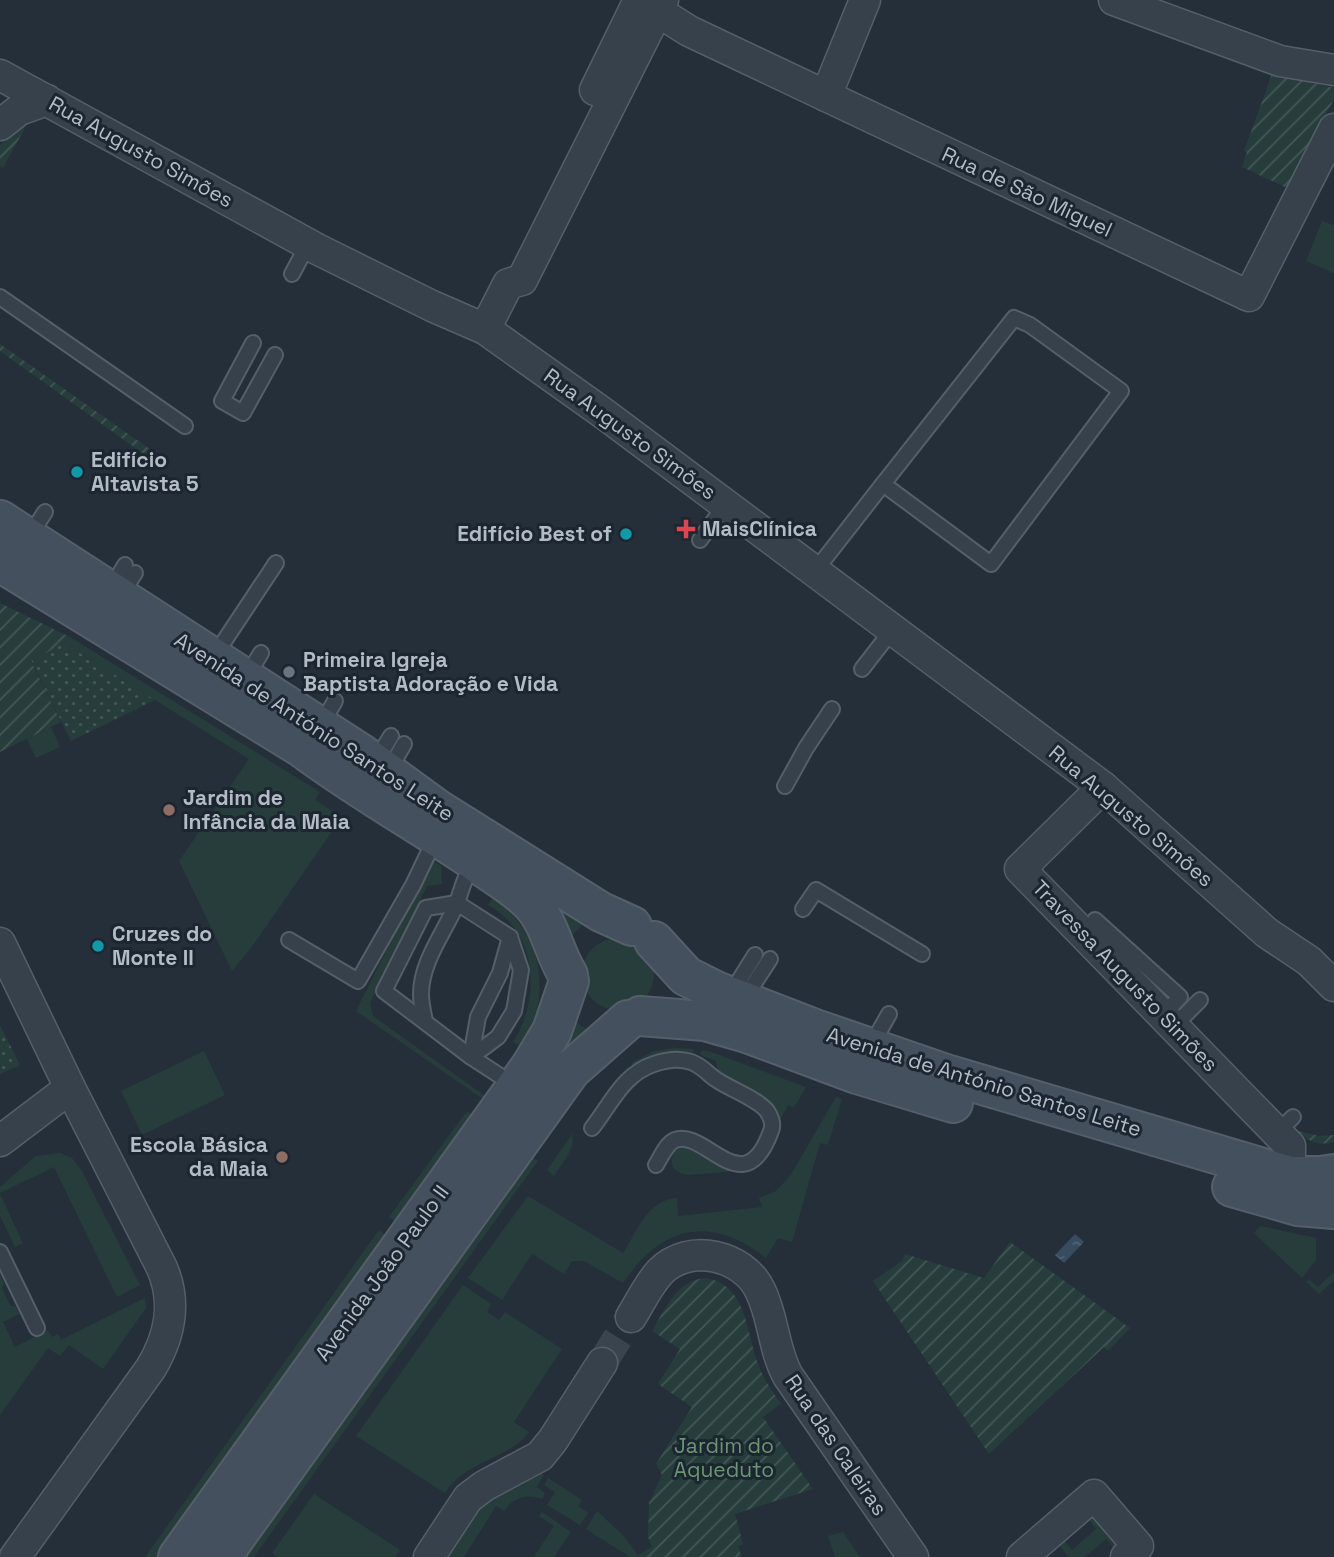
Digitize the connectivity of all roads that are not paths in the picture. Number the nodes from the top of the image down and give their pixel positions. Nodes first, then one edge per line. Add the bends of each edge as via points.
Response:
1 (865, 0) edge
2 (1114, 0) edge
3 (650, 3) edge
4 (1334, 70) edge
5 (0, 75) edge
6 (826, 96) junction
7 (47, 100) junction
8 (0, 125) edge
9 (1334, 130) edge
10 (308, 244) junction
11 (292, 274) dead end
12 (0, 296) edge
13 (485, 329) junction
14 (253, 344) dead end
15 (275, 355) dead end
16 (185, 426) dead end
17 (883, 484) junction
18 (726, 504) junction
19 (18, 533) edge
20 (700, 540) dead end
21 (276, 563) dead end
22 (815, 571) junction
23 (893, 629) junction
24 (212, 659) junction
25 (862, 669) dead end
26 (832, 709) dead end
27 (785, 786) dead end
28 (1103, 787) junction
29 (437, 836) junction
30 (474, 861) junction
31 (457, 903) junction
32 (803, 909) dead end
33 (1095, 920) dead end
34 (643, 934) junction
35 (510, 937) junction
36 (289, 940) dead end
37 (0, 943) edge
38 (922, 954) dead end
39 (755, 955) dead end
40 (770, 959) dead end
41 (569, 978) junction
42 (1334, 986) edge
43 (736, 999) junction
44 (1200, 1000) dead end
45 (889, 1014) dead end
46 (634, 1018) junction
47 (425, 1021) junction
48 (1168, 1021) junction
49 (870, 1048) junction
50 (471, 1057) junction
51 (516, 1087) junction
52 (69, 1088) junction
53 (592, 1128) dead end
54 (0, 1141) edge
55 (656, 1165) dead end
56 (1334, 1174) edge
57 (1290, 1176) junction
58 (1334, 1209) edge
59 (0, 1252) edge
60 (631, 1317) tunnel mouth
61 (37, 1328) dead end
62 (602, 1363) tunnel mouth
63 (1039, 1552) edge
64 (15, 1557) edge
65 (178, 1557) edge
66 (221, 1557) edge
67 (429, 1557) edge
68 (914, 1557) edge
69 (1126, 1557) edge

1 - 6 street
2 - 4 street via 1280,61
3 - 6 street, Rua de São Miguel via 689,31
3 - 13 street via 591,120 522,280 508,285
5 - 7 street, Rua Augusto Simões
6 - 9 street, Rua de São Miguel via 1249,296
7 - 8 street via 19,110
7 - 10 street, Rua Augusto Simões
10 - 11 lane
10 - 13 street, Rua Augusto Simões
12 - 16 lane
13 - 18 street, Rua Augusto Simões
14 - 15 lane via 222,401 243,413
17 - 17 lane via 1014,318 1121,391 991,564
17 - 22 lane
18 - 20 lane
18 - 22 street, Rua Augusto Simões
19 - 24 main road, Avenida de António Santos Leite via 122,582
19 - 29 main road, Avenida de António Santos Leite via 343,779
21 - 24 lane
22 - 23 street, Rua Augusto Simões
23 - 25 lane
23 - 28 street, Rua Augusto Simões
24 - 34 main road, Avenida de António Santos Leite via 253,667 327,714 389,754 483,838
26 - 27 lane
28 - 42 street, Rua Augusto Simões via 1267,933 1309,961
28 - 48 street, Travessa Augusto Simões via 1020,869
29 - 30 main road, Avenida de António Santos Leite
29 - 36 lane via 358,981
30 - 31 lane
30 - 41 main road, Avenida de António Santos Leite via 541,916
31 - 35 lane
31 - 47 lane via 424,979
31 - 47 lane via 426,908 384,991
32 - 38 lane via 816,890
33 - 48 lane via 1180,997
34 - 41 main road via 621,924 602,926 586,935 574,950
34 - 43 main road, Avenida de António Santos Leite via 686,976
34 - 46 main road via 664,959 666,977 654,1004
35 - 50 lane via 500,973 478,1017
35 - 50 lane via 521,970 514,1011 498,1037
37 - 52 street
39 - 43 lane
40 - 43 lane
41 - 46 main road via 575,998 587,1011 604,1020
41 - 51 main road, Avenida João Paulo II via 552,1031
43 - 49 main road, Avenida de António Santos Leite
44 - 48 lane
45 - 49 lane
46 - 58 main road, Avenida de António Santos Leite via 705,1021 858,1074 1115,1152 1298,1206
46 - 66 main road, Avenida João Paulo II via 571,1070
47 - 50 lane
48 - 57 street, Travessa Augusto Simões via 1285,1125
49 - 57 main road, Avenida de António Santos Leite
50 - 51 lane
51 - 65 main road, Avenida João Paulo II
52 - 54 street
52 - 64 street via 167,1281 169,1320 163,1349 151,1368
53 - 55 lane via 633,1074 674,1060 701,1066 764,1107 771,1118 771,1131 751,1161 732,1163 680,1139 670,1144
56 - 57 main road, Avenida de António Santos Leite
59 - 61 lane
60 - 68 street, Rua das Caleiras via 660,1272 677,1261 707,1255 740,1266 760,1290 788,1377
62 - 67 street via 549,1446 533,1461 468,1498
63 - 69 street via 1094,1495 1138,1546

